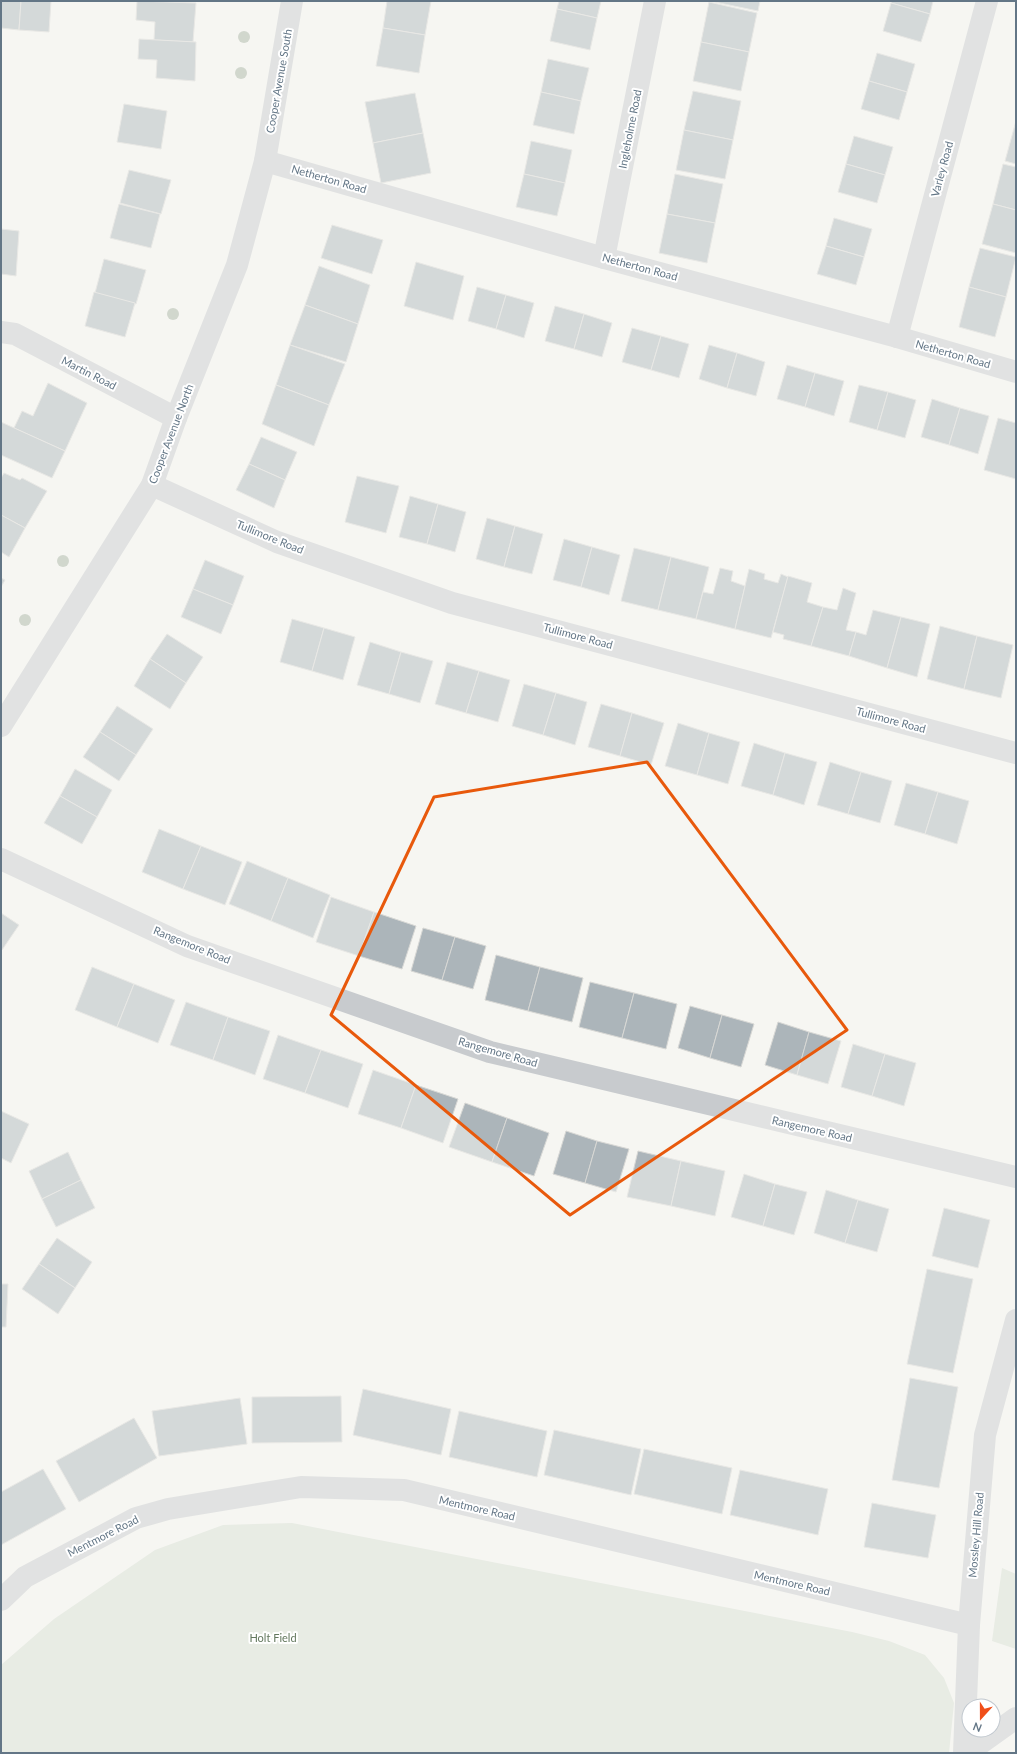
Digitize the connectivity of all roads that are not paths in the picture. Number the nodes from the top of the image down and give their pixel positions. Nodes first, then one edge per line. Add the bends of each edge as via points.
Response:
1 (292, 1) edge
2 (655, 1) edge
3 (987, 1) edge
4 (265, 161) junction
5 (604, 258) junction
6 (1, 332) edge
7 (897, 338) junction
8 (1016, 372) edge
9 (176, 418) junction
10 (152, 485) junction
11 (1, 726) edge
12 (1016, 753) edge
13 (1, 859) edge
14 (1016, 1177) edge
15 (1016, 1320) edge
16 (1, 1600) edge
17 (969, 1625) junction
18 (1016, 1718) edge
19 (964, 1753) edge
20 (967, 1753) edge

1 - 4 street, Cooper Avenue South
2 - 5 street, Ingleholme Road
3 - 7 street, Varley Road
4 - 5 street, Netherton Road
4 - 9 street, Cooper Avenue North via 237,264
5 - 7 street, Netherton Road
6 - 9 street, Martin Road via 14,334
7 - 8 street, Netherton Road
9 - 10 street, Cooper Avenue North
10 - 11 street, Cooper Avenue North
10 - 12 street, Tullimore Road via 277,542 452,603
13 - 14 street, Rangemore Road via 188,946 490,1052
15 - 17 street, Mossley Hill Road via 984,1435
16 - 17 street, Mentmore Road via 25,1577 136,1518 168,1509 302,1488 404,1490
17 - 19 street, Mossley Hill Road
18 - 20 street

